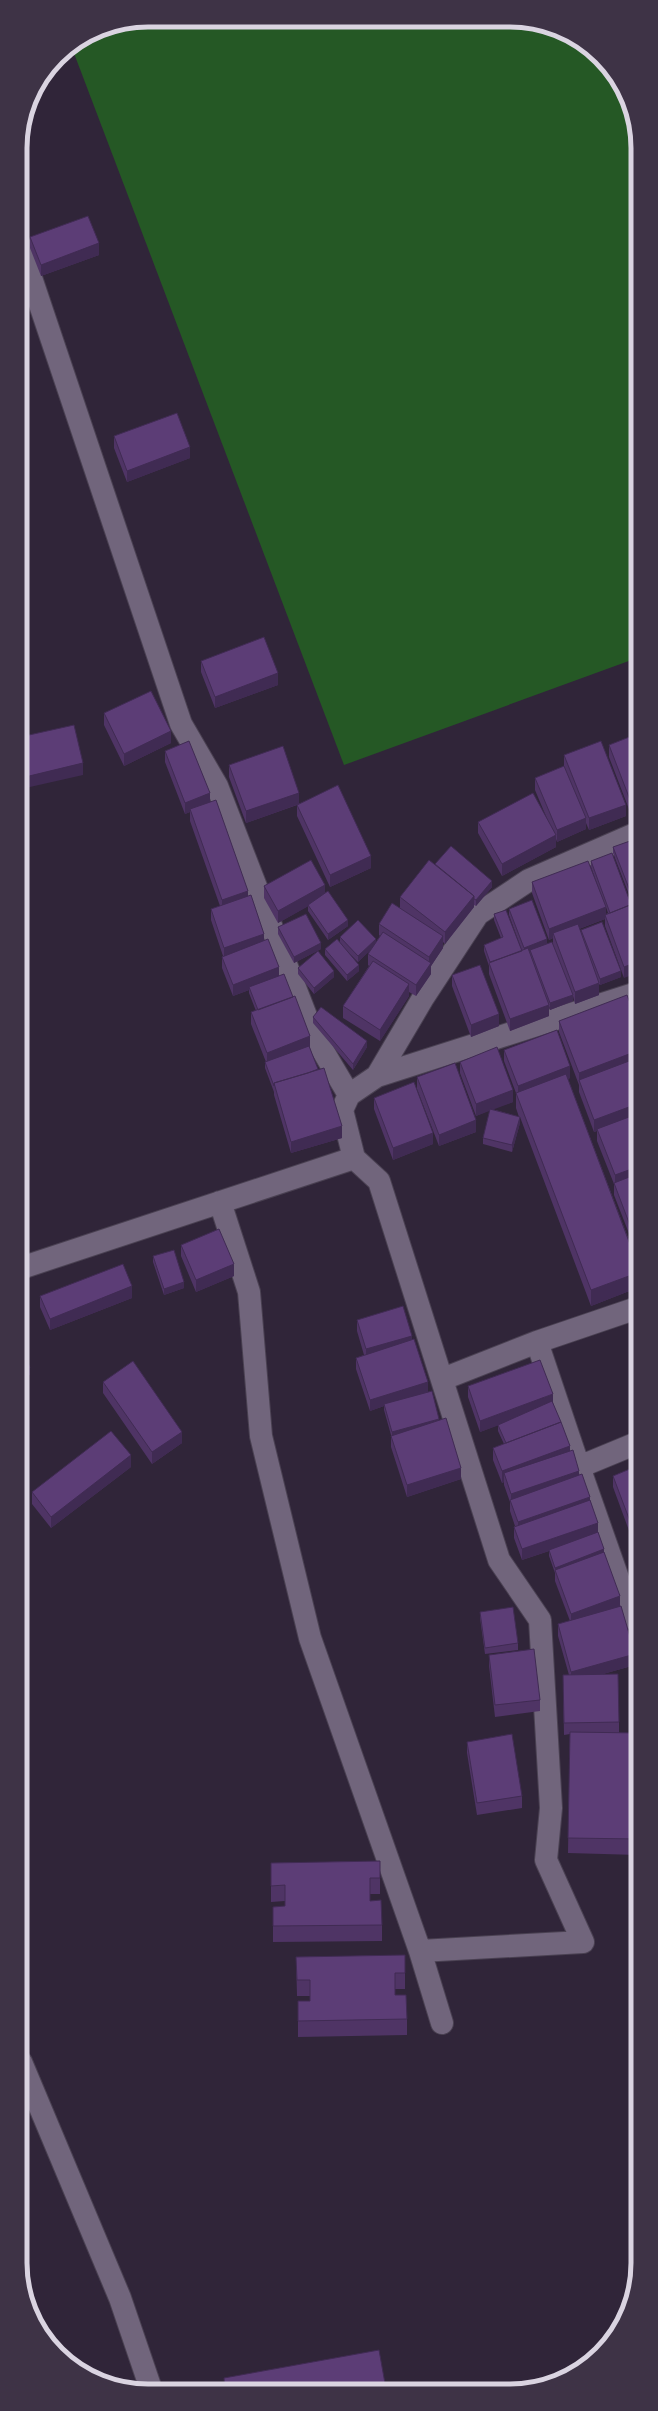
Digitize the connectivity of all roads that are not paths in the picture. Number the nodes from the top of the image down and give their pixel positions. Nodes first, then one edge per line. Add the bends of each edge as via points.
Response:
1 (27, 266) edge
2 (631, 836) edge
3 (631, 1000) edge
4 (377, 1076) junction
5 (349, 1095) junction
6 (354, 1158) junction
7 (220, 1202) junction
8 (27, 1266) edge
9 (631, 1310) edge
10 (537, 1342) junction
11 (443, 1379) junction
12 (631, 1445) edge
13 (579, 1467) junction
14 (631, 1615) edge
15 (420, 1951) junction
16 (442, 2023) dead end
17 (27, 2076) edge
18 (149, 2384) edge

1 - 5 street via 181,724 217,786 313,1034
2 - 4 street via 529,880 478,914 423,998
3 - 4 street
4 - 5 street
5 - 6 street via 342,1110
6 - 7 street
6 - 11 street via 379,1181
7 - 8 street
7 - 15 street via 249,1292 261,1436 310,1638
9 - 10 street
10 - 11 street
10 - 13 street
11 - 15 street via 499,1560 540,1620 552,1808 546,1860 583,1942
12 - 13 street
13 - 14 street
15 - 16 street
17 - 18 street via 120,2298

